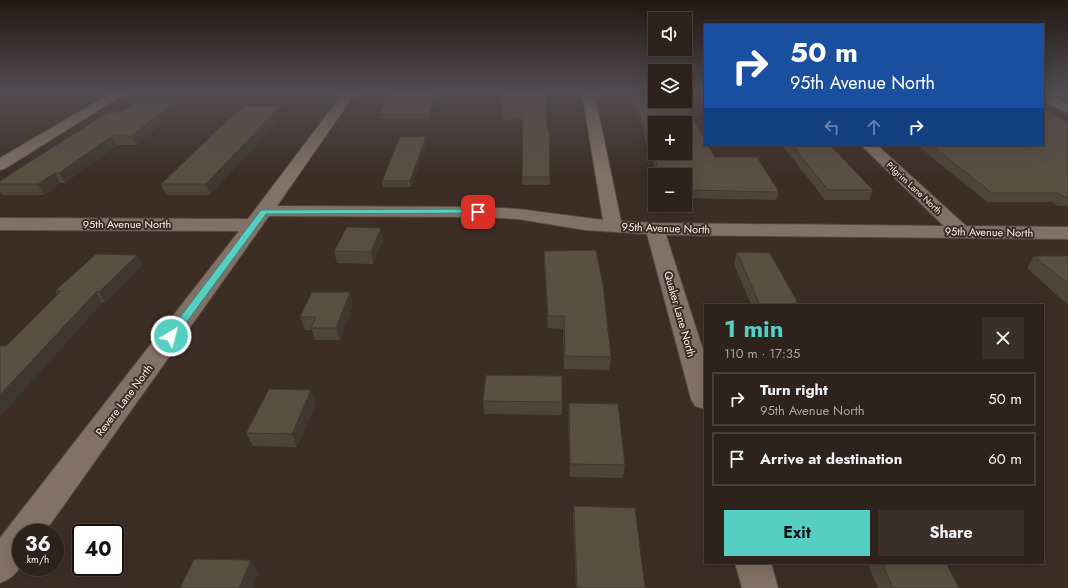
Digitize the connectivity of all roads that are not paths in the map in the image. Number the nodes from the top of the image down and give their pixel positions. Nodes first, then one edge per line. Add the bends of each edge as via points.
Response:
1 (75, 119) edge
2 (330, 119) edge
3 (593, 119) edge
4 (869, 146) edge
5 (0, 164) edge
6 (259, 218) junction
7 (0, 224) edge
8 (613, 226) junction
9 (655, 229) junction
10 (961, 232) junction
11 (1068, 233) edge
12 (704, 396) edge
13 (31, 524) edge
14 (12, 550) edge
15 (753, 564) edge
16 (0, 566) edge
17 (760, 588) edge

1 - 5 street
2 - 6 street, Revere Lane North
3 - 8 street
4 - 10 street, Pilgrim Lane North
6 - 7 street, 95th Avenue North
6 - 8 street, 95th Avenue North via 478,212 518,214
6 - 13 street, Revere Lane North
8 - 9 street, 95th Avenue North
9 - 10 street, 95th Avenue North
9 - 12 street, Quaker Lane North
10 - 11 street, 95th Avenue North
14 - 16 street
15 - 17 street

